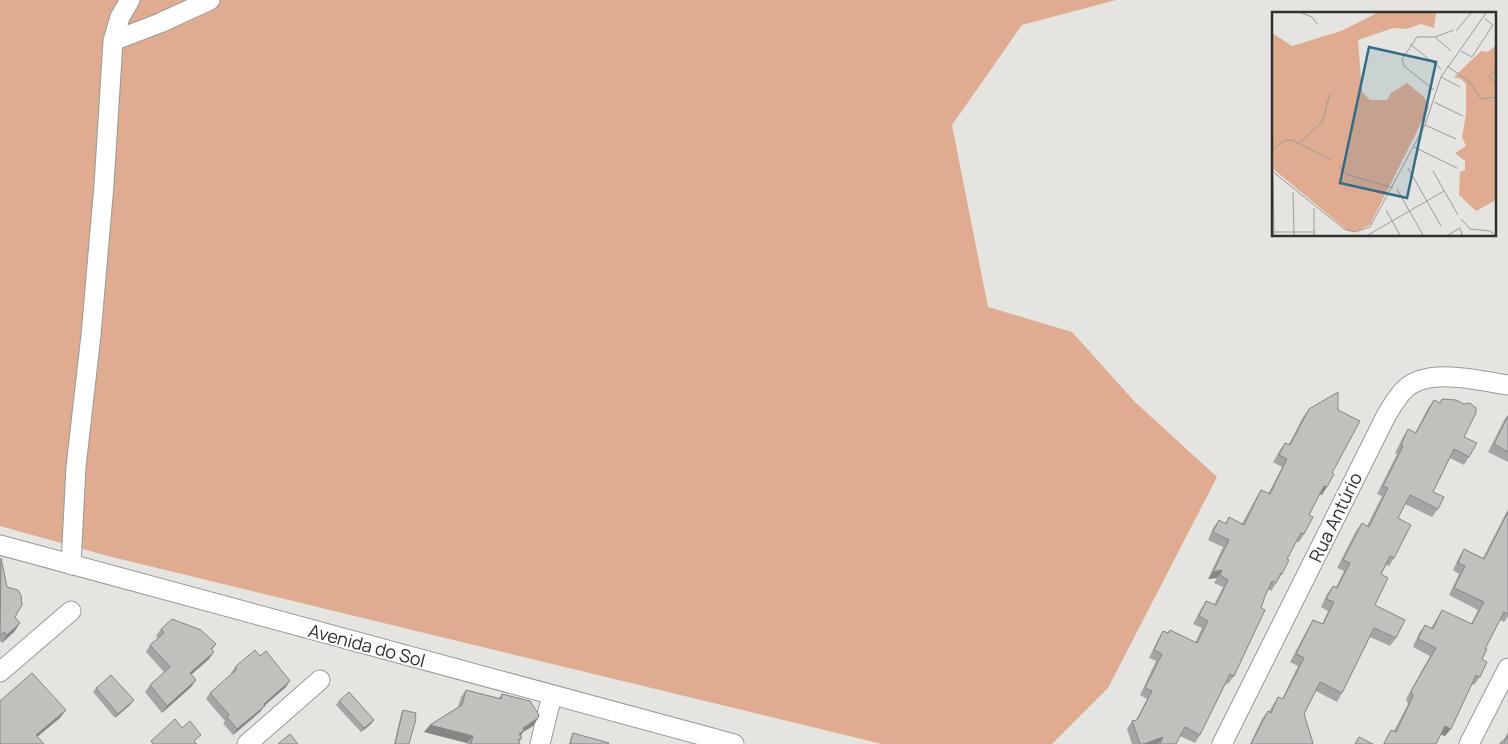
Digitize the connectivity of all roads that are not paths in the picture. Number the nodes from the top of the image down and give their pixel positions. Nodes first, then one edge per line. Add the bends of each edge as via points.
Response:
1 (130, 0) edge
2 (210, 0) edge
3 (113, 41) junction
4 (1508, 385) edge
5 (0, 545) edge
6 (70, 564) junction
7 (71, 611) dead end
8 (1508, 668) edge
9 (0, 672) edge
10 (320, 680) dead end
11 (552, 695) junction
12 (247, 744) edge
13 (540, 744) edge
14 (734, 744) edge
15 (1222, 744) edge
16 (1469, 744) edge

1 - 3 street via 120,17
2 - 3 street
3 - 6 street via 104,195 76,467
4 - 15 street, Rua Antúrio via 1433,377 1407,387 1397,398
5 - 6 street, Avenida do Sol
6 - 11 street, Avenida do Sol
7 - 9 street
8 - 16 street
10 - 12 street
11 - 13 street
11 - 14 street, Avenida do Sol

